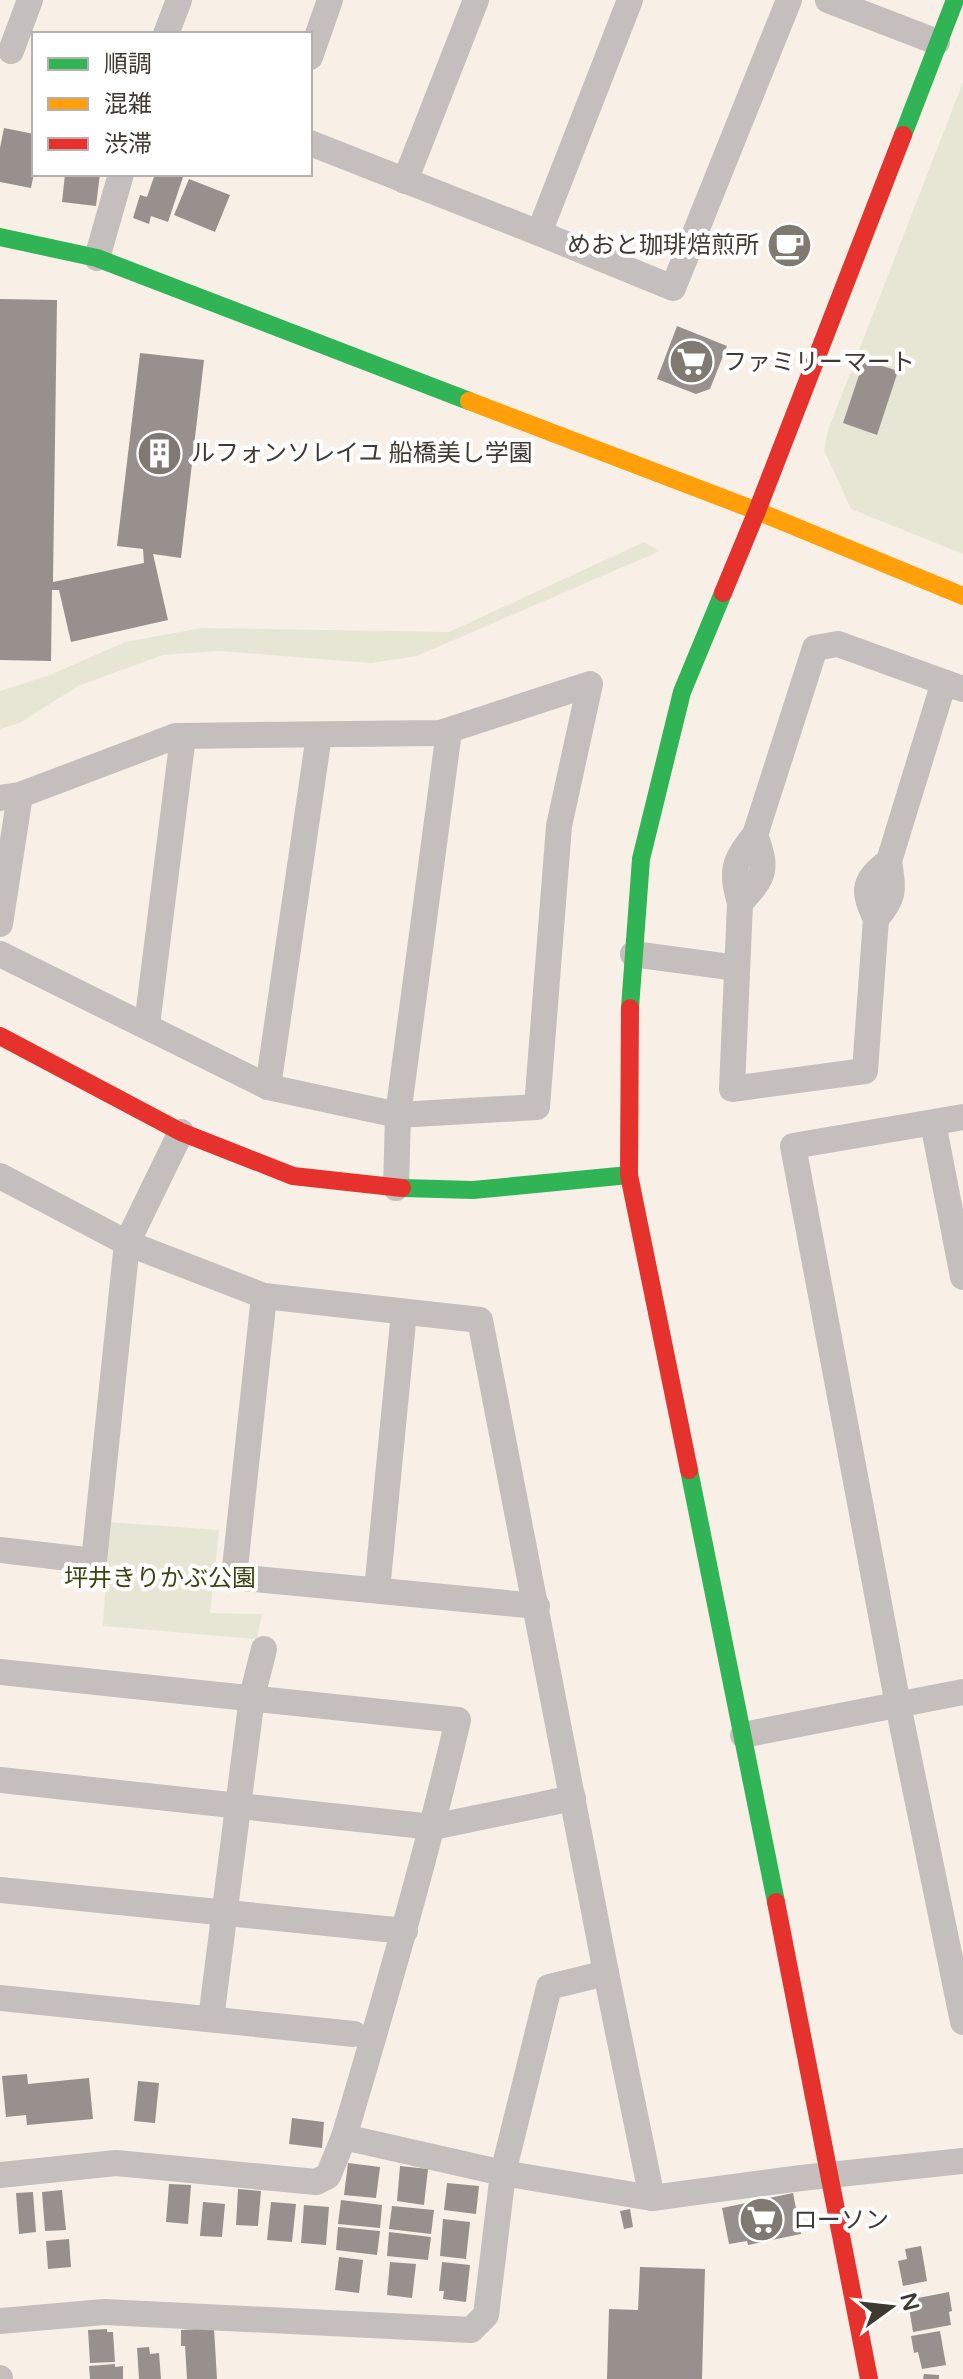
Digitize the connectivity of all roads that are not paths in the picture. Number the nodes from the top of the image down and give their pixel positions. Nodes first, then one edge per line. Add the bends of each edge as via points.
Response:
1 (30, 0) edge
2 (179, 0) edge
3 (330, 0) edge
4 (476, 0) edge
5 (630, 0) edge
6 (789, 0) edge
7 (828, 0) edge
8 (955, 0) edge
9 (167, 32) edge
10 (937, 42) junction
11 (312, 51) edge
12 (15, 52) edge
13 (312, 144) edge
14 (120, 176) edge
15 (405, 181) junction
16 (539, 233) junction
17 (0, 237) edge
18 (97, 258) junction
19 (757, 511) junction
20 (963, 596) edge
21 (953, 686) edge
22 (449, 731) junction
23 (319, 735) junction
24 (183, 736) junction
25 (10, 797) edge
26 (0, 924) edge
27 (0, 954) edge
28 (633, 954) junction
29 (737, 968) junction
30 (147, 1025) junction
31 (0, 1036) edge
32 (268, 1087) junction
33 (398, 1115) junction
34 (963, 1117) edge
35 (933, 1123) junction
36 (181, 1132) junction
37 (629, 1175) junction
38 (0, 1176) edge
39 (396, 1188) junction
40 (127, 1243) junction
41 (963, 1277) edge
42 (264, 1296) junction
43 (404, 1312) junction
44 (0, 1550) edge
45 (377, 1590) junction
46 (537, 1606) junction
47 (264, 1649) dead end
48 (0, 1672) edge
49 (963, 1692) edge
50 (252, 1697) junction
51 (898, 1705) junction
52 (743, 1735) junction
53 (0, 1780) edge
54 (573, 1798) junction
55 (237, 1805) junction
56 (433, 1827) junction
57 (0, 1890) edge
58 (224, 1914) junction
59 (405, 1931) junction
60 (606, 1973) junction
61 (0, 1998) edge
62 (211, 2019) junction
63 (963, 2022) edge
64 (354, 2034) dead end
65 (344, 2137) junction
66 (963, 2161) edge
67 (503, 2173) junction
68 (0, 2175) edge
69 (828, 2175) junction
70 (652, 2198) junction
71 (0, 2321) edge
72 (869, 2379) edge

1 - 12 street
2 - 9 street
3 - 11 street
4 - 15 street
5 - 16 street
6 - 16 street via 673,288
7 - 10 street
8 - 10 street
10 - 19 street
13 - 15 street
14 - 18 street
15 - 16 street
17 - 18 street
18 - 19 street
19 - 20 street
19 - 28 street via 682,692 641,859
21 - 29 street via 838,644 815,648 755,835 764,868 758,884 740,903
21 - 29 street via 889,861 894,892 876,919 865,1071 732,1089
22 - 23 street
22 - 33 street
22 - 33 street via 590,684 559,826 537,1107
23 - 24 street
23 - 32 street
24 - 25 street
24 - 30 street
25 - 26 street
27 - 30 street
28 - 29 street
28 - 37 street
30 - 32 street
31 - 36 street
32 - 33 street
33 - 39 street
34 - 35 street
35 - 41 street
35 - 51 street via 793,1146
36 - 39 street via 293,1176
36 - 40 street
37 - 39 street via 473,1190
37 - 52 street
38 - 40 street
40 - 42 street
40 - 44 street via 94,1561
42 - 43 street
42 - 45 street via 234,1577
43 - 45 street
43 - 46 street via 480,1320
45 - 46 street
46 - 54 street
47 - 50 street
48 - 50 street
49 - 51 street
50 - 55 street
50 - 56 street via 458,1720
51 - 52 street
51 - 63 street
52 - 69 street
53 - 55 street
54 - 56 street
54 - 60 street
55 - 56 street
55 - 58 street
56 - 59 street
57 - 58 street
58 - 59 street
58 - 62 street
59 - 65 street
60 - 67 street via 549,1987
60 - 70 street
61 - 62 street
62 - 64 street
65 - 67 street
65 - 68 street via 328,2176 316,2182 116,2163
66 - 69 street
67 - 70 street
67 - 71 street via 486,2315 471,2330 104,2312
69 - 70 street
69 - 72 street

